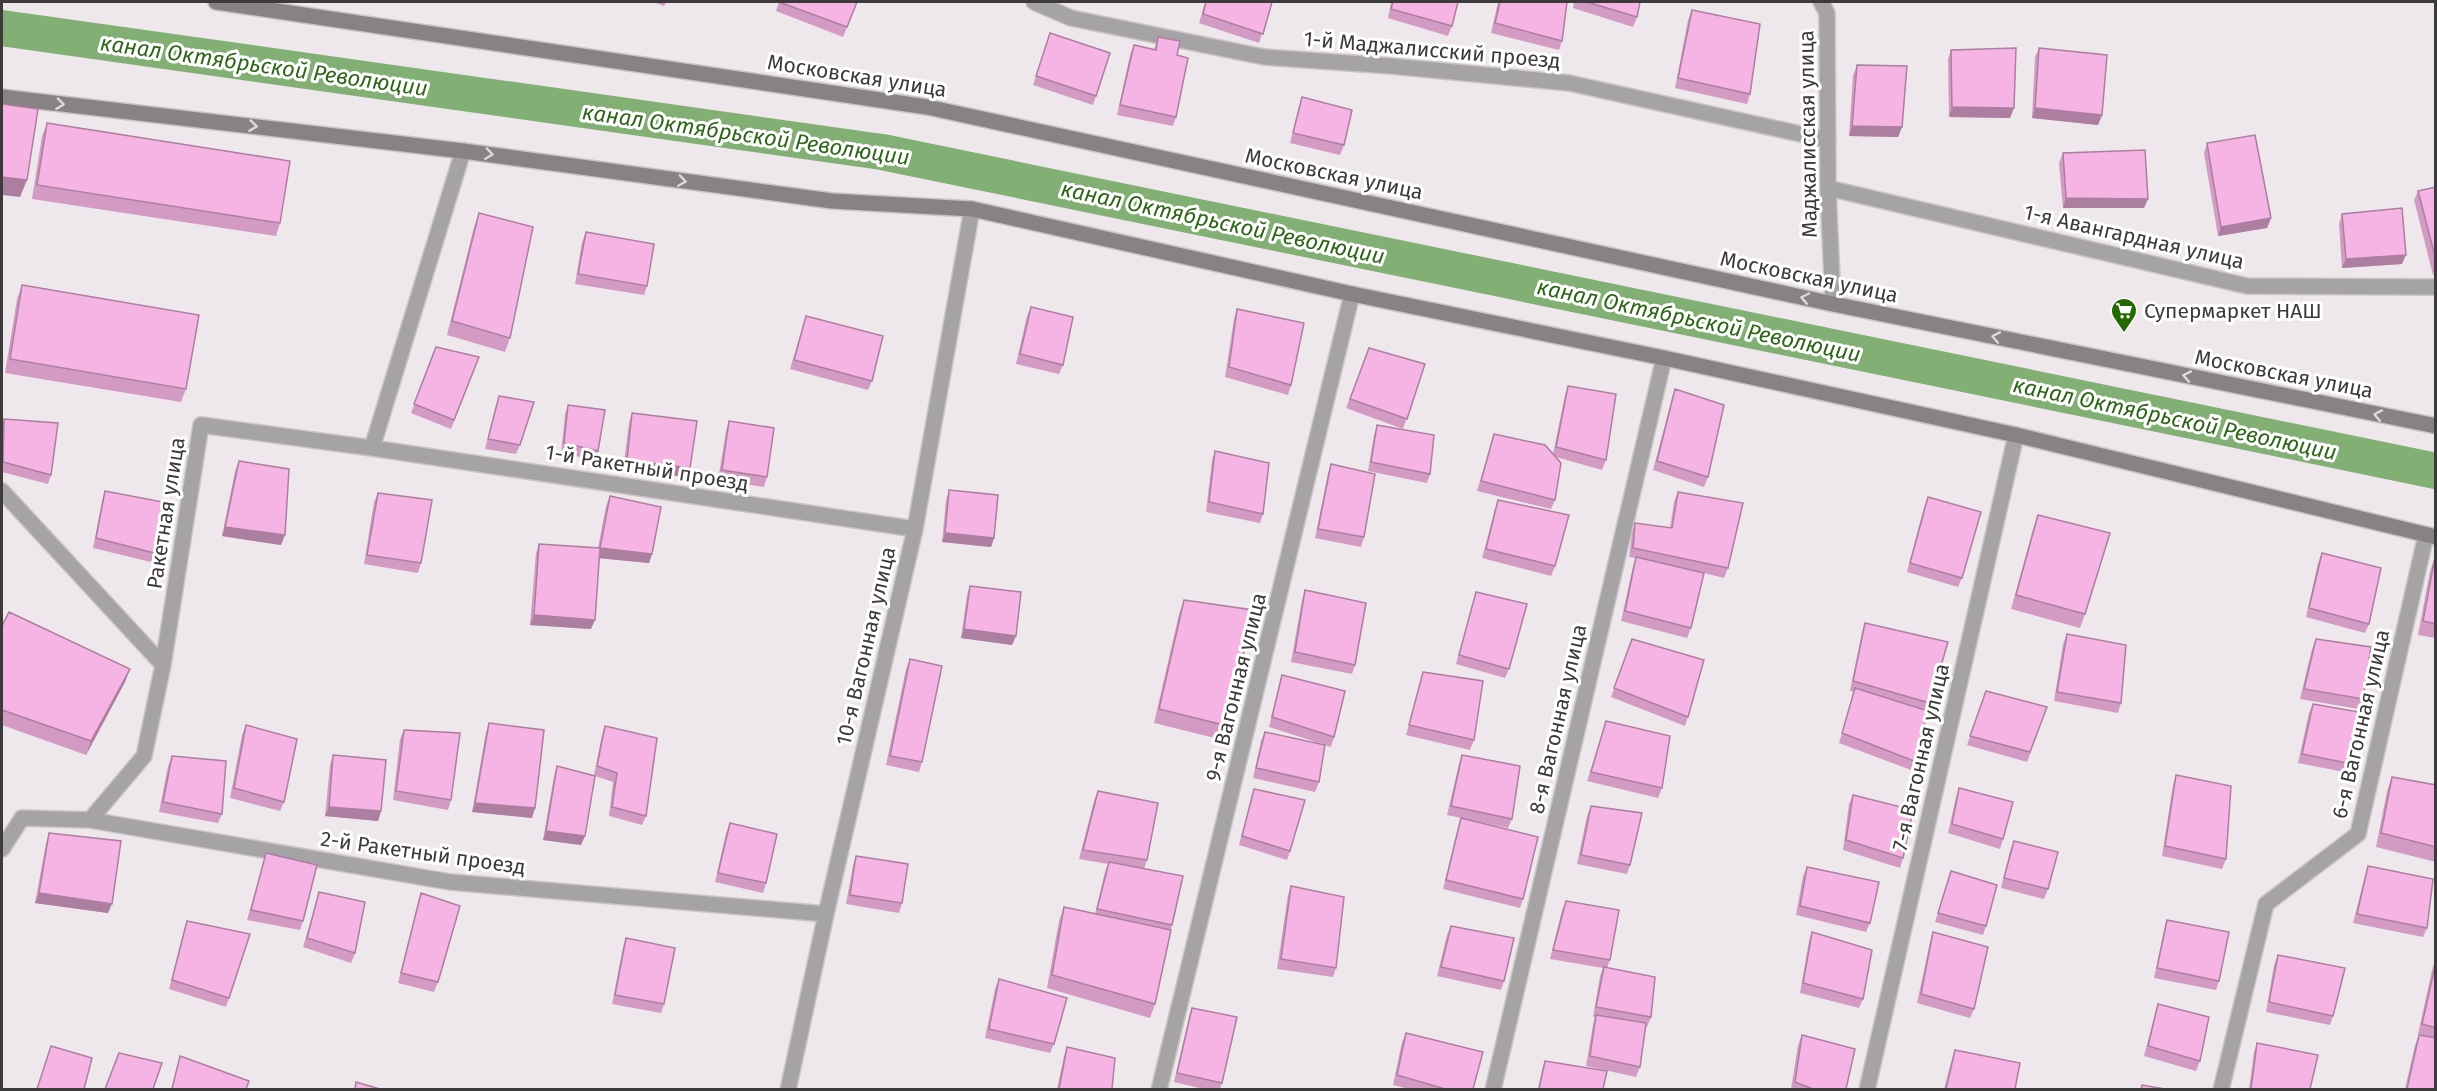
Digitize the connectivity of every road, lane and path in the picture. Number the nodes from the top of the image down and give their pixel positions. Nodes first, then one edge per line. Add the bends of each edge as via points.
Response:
1 (216, 2) edge
2 (1034, 2) edge
3 (1821, 2) edge
4 (2, 97) edge
5 (1828, 140) junction
6 (464, 151) junction
7 (1828, 188) junction
8 (972, 209) junction
9 (2436, 287) edge
10 (1352, 294) junction
11 (1833, 304) junction
12 (1664, 358) junction
13 (2436, 426) edge
14 (2016, 435) junction
15 (372, 448) junction
16 (2, 491) edge
17 (915, 529) junction
18 (2431, 536) edge
19 (163, 665) junction
20 (90, 820) junction
21 (2, 849) edge
22 (825, 914) junction
23 (788, 1089) edge
24 (1160, 1089) edge
25 (1493, 1089) edge
26 (1867, 1089) edge
27 (2221, 1089) edge

11 -> 1 main road, Московская улица via 927,107
2 - 5 street, 1-й Маджалисский проезд via 1071,18 1264,57 1569,83
3 - 5 street, Маджалисская улица via 1827,13
4 -> 6 main road
5 - 7 street, Маджалисская улица
6 -> 8 main road via 832,201
6 - 15 street
7 - 9 street, 1-я Авангардная улица via 2247,286
7 - 11 street, Маджалисская улица
8 - 10 main road
8 - 17 street, 10-я Вагонная улица
10 - 12 main road
10 - 24 street, 9-я Вагонная улица
13 -> 11 main road, Московская улица
12 - 14 main road
12 - 25 street, 8-я Вагонная улица
14 - 18 main road
14 - 26 street, 7-я Вагонная улица
15 - 17 street, 1-й Ракетный проезд
15 - 19 street, Ракетная улица via 201,425
16 - 19 street
17 - 22 street, 10-я Вагонная улица
18 - 27 street, 6-я Вагонная улица via 2358,834 2266,904
19 - 20 street, Ракетная улица via 144,756
20 - 21 street via 22,818
20 - 22 street, 2-й Ракетный проезд via 450,882
22 - 23 street, 10-я Вагонная улица

